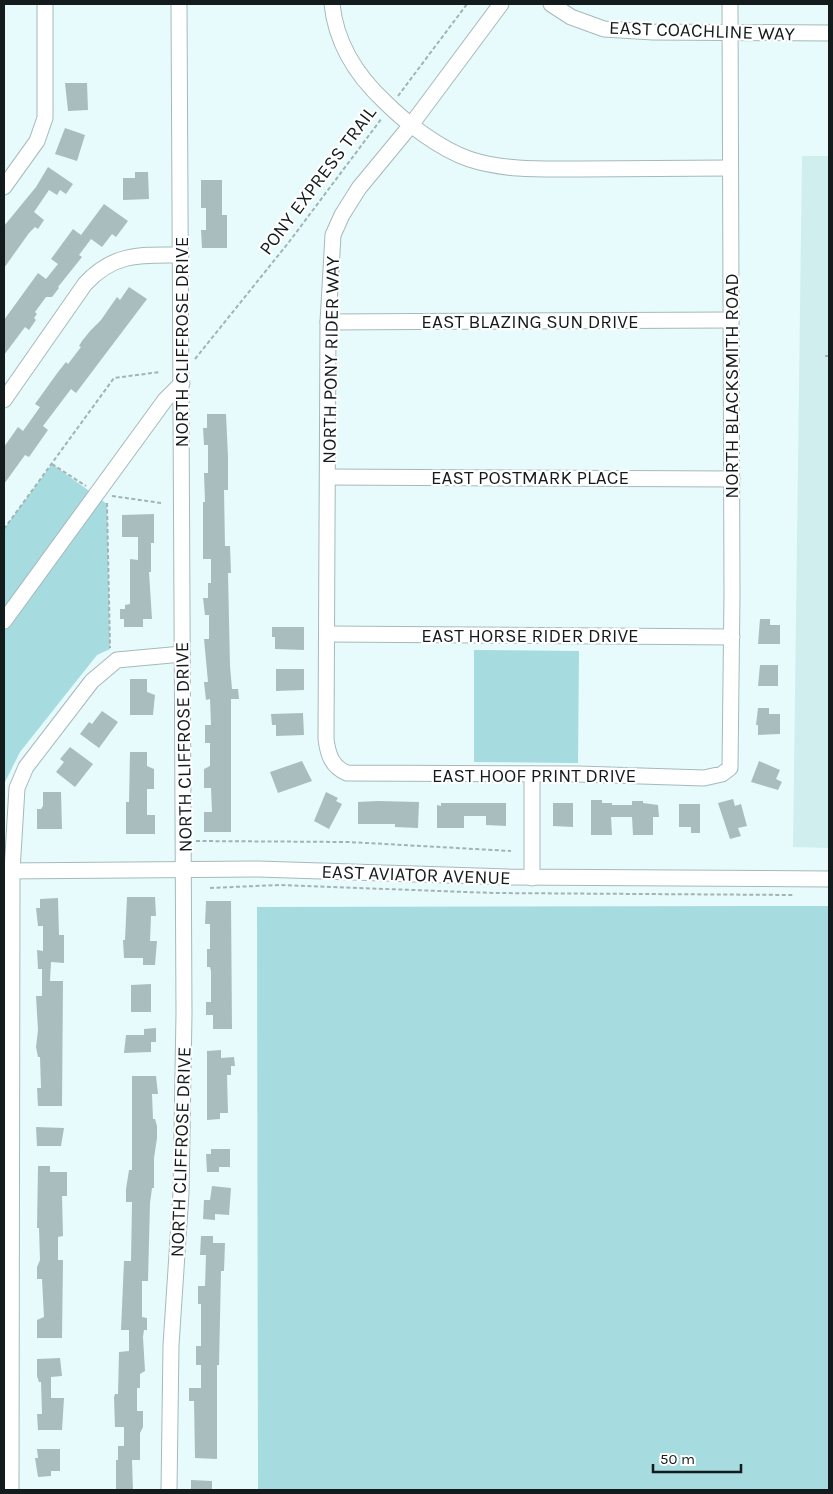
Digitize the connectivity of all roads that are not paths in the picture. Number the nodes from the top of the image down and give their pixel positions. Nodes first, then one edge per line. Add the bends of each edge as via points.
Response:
1 (45, 4) edge
2 (179, 4) edge
3 (332, 4) edge
4 (501, 4) edge
5 (551, 4) edge
6 (730, 4) edge
7 (729, 33) junction
8 (829, 34) edge
9 (411, 126) junction
10 (730, 168) junction
11 (4, 187) edge
12 (180, 254) junction
13 (731, 320) junction
14 (328, 322) junction
15 (182, 383) junction
16 (4, 400) edge
17 (328, 477) junction
18 (732, 479) junction
19 (4, 621) edge
20 (328, 634) junction
21 (732, 637) junction
22 (182, 654) junction
23 (730, 768) joint
24 (337, 769) joint
25 (532, 774) junction
26 (185, 869) junction
27 (8, 871) edge
28 (532, 878) junction
29 (829, 879) edge
30 (11, 1490) edge
31 (169, 1490) edge

1 - 11 street via 45,118 37,141
2 - 12 street, NORTH CLIFFROSE DRIVE
3 - 9 street via 340,37 352,64 369,86
4 - 9 street, NORTH PONY RIDER WAY
5 - 7 street, EAST COACHLINE WAY via 571,17 604,28
6 - 7 street, NORTH BLACKSMITH ROAD
7 - 8 street, EAST COACHLINE WAY
7 - 10 street, NORTH BLACKSMITH ROAD
9 - 10 street via 467,158 491,165 533,169
9 - 14 street, NORTH PONY RIDER WAY via 359,188 333,235
10 - 13 street, NORTH BLACKSMITH ROAD
12 - 15 street, NORTH CLIFFROSE DRIVE
12 - 16 street via 118,260 92,276
13 - 14 street, EAST BLAZING SUN DRIVE
13 - 18 street, NORTH BLACKSMITH ROAD
14 - 17 street, NORTH PONY RIDER WAY
15 - 19 street via 165,400
15 - 22 street, NORTH CLIFFROSE DRIVE
17 - 18 street, EAST POSTMARK PLACE
17 - 20 street, NORTH PONY RIDER WAY
18 - 21 street, NORTH BLACKSMITH ROAD
20 - 21 street, EAST HORSE RIDER DRIVE
20 - 24 street, NORTH PONY RIDER WAY via 326,739
21 - 23 street, NORTH BLACKSMITH ROAD
22 - 26 street, NORTH CLIFFROSE DRIVE
22 - 27 street via 114,654 92,681 26,767 17,788
23 - 25 street, EAST HOOF PRINT DRIVE via 717,776 704,778
24 - 25 street, EAST HOOF PRINT DRIVE via 355,774
25 - 28 street
26 - 27 street, EAST AVIATOR AVENUE
26 - 28 street, EAST AVIATOR AVENUE
26 - 31 street, NORTH CLIFFROSE DRIVE via 181,1193 171,1345
27 - 30 street
28 - 29 street, EAST AVIATOR AVENUE

